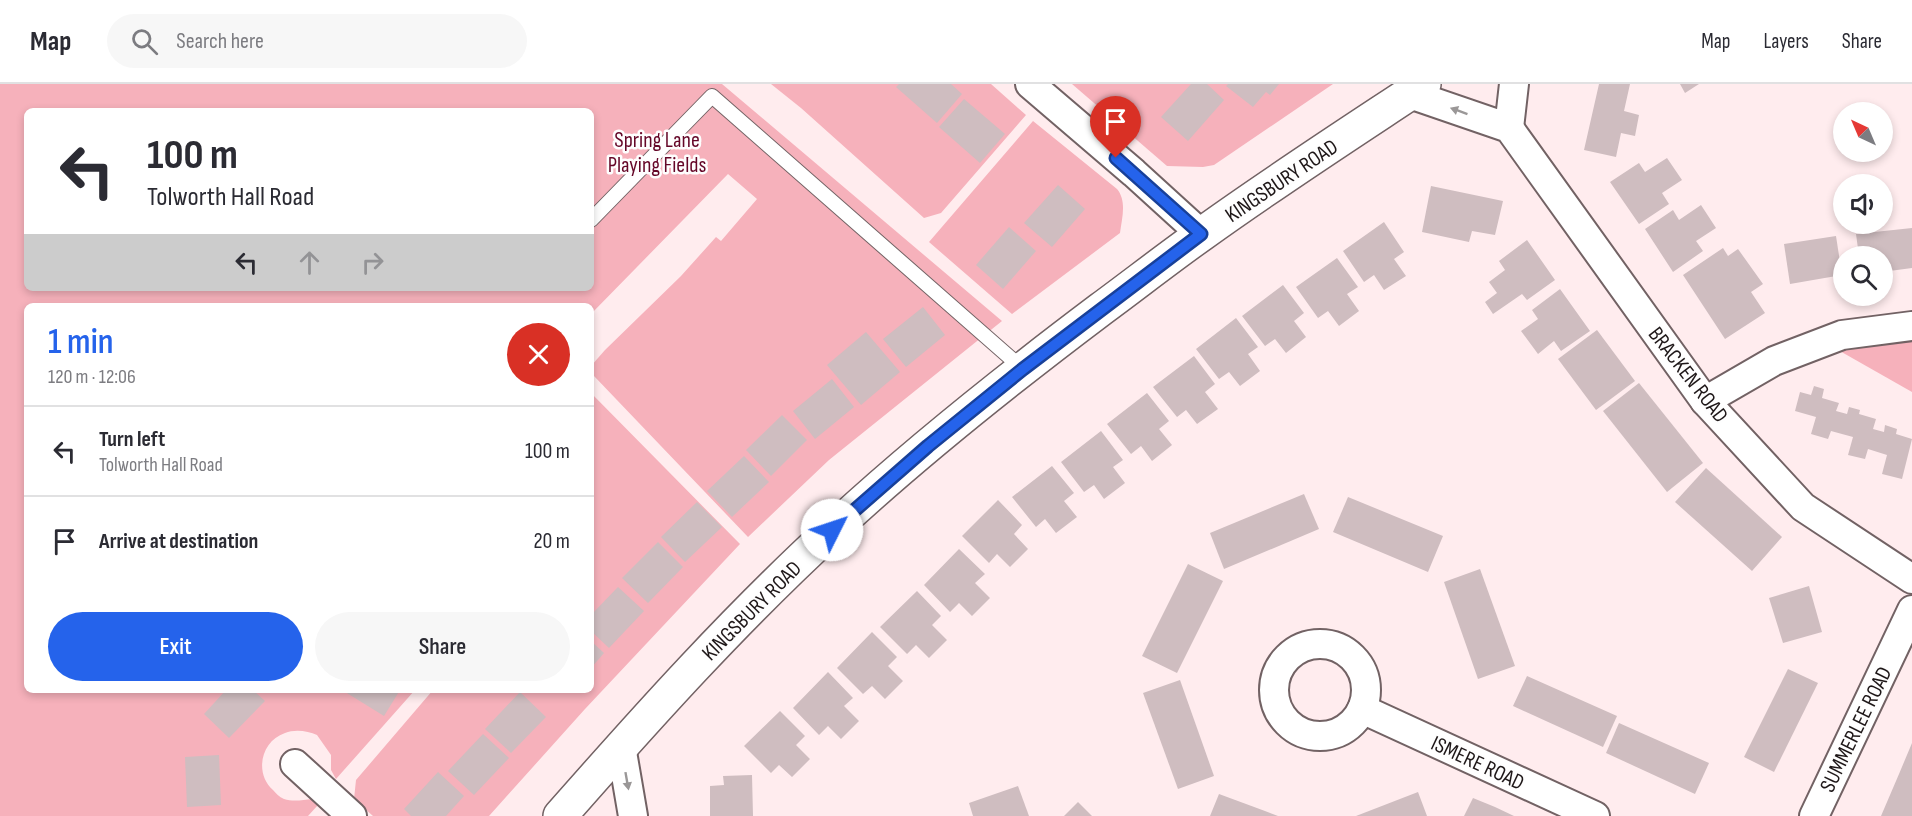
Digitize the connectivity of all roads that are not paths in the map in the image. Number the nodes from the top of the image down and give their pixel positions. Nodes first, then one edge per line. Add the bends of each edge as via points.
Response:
1 (1030, 84) edge
2 (1514, 84) edge
3 (1417, 89) edge
4 (1509, 128) junction
5 (594, 217) edge
6 (1201, 234) junction
7 (1912, 326) edge
8 (1023, 369) junction
9 (1705, 401) junction
10 (1912, 579) edge
11 (1912, 610) edge
12 (1362, 709) dead end
13 (621, 746) junction
14 (295, 764) dead end
15 (352, 816) edge
16 (560, 816) edge
17 (633, 816) edge
18 (1595, 816) edge
19 (1814, 816) edge

1 - 6 street
2 - 4 street
4 -> 3 street
3 - 6 street, KINGSBURY ROAD
4 - 9 street, BRACKEN ROAD
5 - 8 lane via 712,96
6 - 8 street, KINGSBURY ROAD
7 - 9 street via 1842,335 1774,361
8 - 13 street, KINGSBURY ROAD via 832,530 729,629
9 - 10 street, BRACKEN ROAD via 1803,507
11 - 19 street, SUMMERLEE ROAD
12 - 18 street, ISMERE ROAD
13 - 16 street, KINGSBURY ROAD
13 -> 17 street
14 - 15 street

